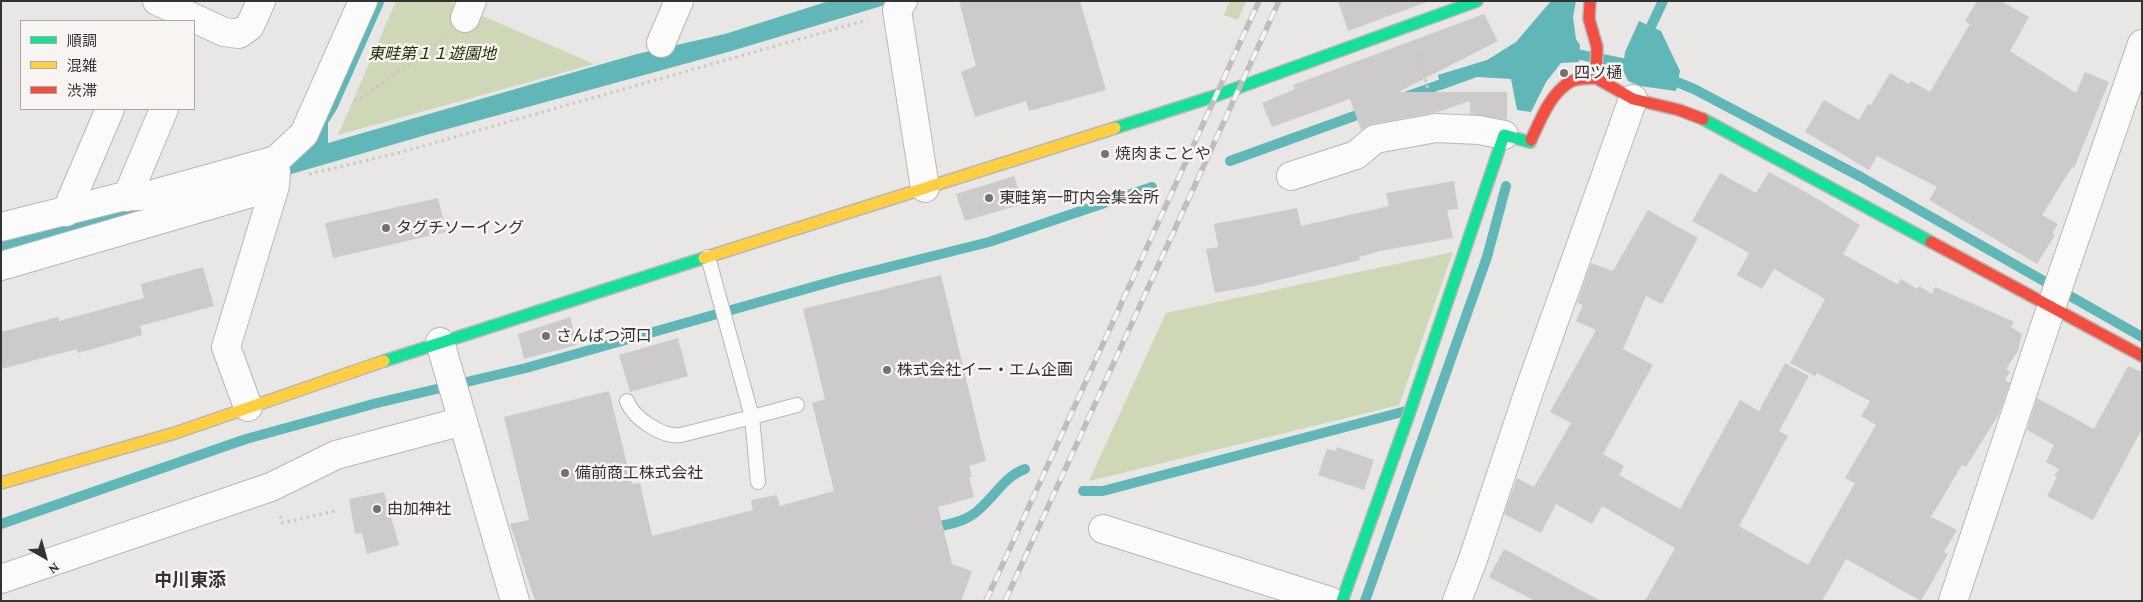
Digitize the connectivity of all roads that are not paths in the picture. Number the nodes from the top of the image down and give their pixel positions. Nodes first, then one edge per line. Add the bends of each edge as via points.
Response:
1 (158, 1) edge
2 (261, 1) edge
3 (362, 1) edge
4 (679, 1) edge
5 (1477, 1) edge
6 (1590, 1) edge
7 (901, 5) edge
8 (661, 43) dead end
9 (2142, 44) edge
10 (1596, 73) junction
11 (1634, 99) junction
12 (110, 110) edge
13 (164, 110) edge
14 (1504, 135) junction
15 (276, 174) junction
16 (1291, 176) dead end
17 (925, 188) junction
18 (127, 197) junction
19 (66, 212) junction
20 (1, 227) edge
21 (708, 257) junction
22 (1, 266) edge
23 (2055, 294) junction
24 (440, 342) junction
25 (2142, 356) edge
26 (627, 401) dead end
27 (797, 405) dead end
28 (248, 407) junction
29 (752, 417) junction
30 (463, 421) junction
31 (758, 482) dead end
32 (1, 483) edge
33 (1103, 529) dead end
34 (1, 579) edge
35 (514, 601) edge
36 (1330, 601) edge
37 (1342, 601) edge
38 (1457, 601) edge
39 (1953, 601) edge

1 - 2 street via 224,32 240,34 250,26
3 - 15 street via 304,134
4 - 8 street
5 - 17 street via 1215,96
6 - 10 street via 1589,26 1596,46
7 - 17 street
9 - 23 street
10 - 11 street
10 - 14 street via 1564,87 1530,142
11 - 23 street via 1704,119
11 - 38 street
12 - 19 street
13 - 18 street
14 - 16 street via 1436,128 1375,139 1356,155
14 - 37 street
15 - 18 street
15 - 22 street
15 - 28 street via 226,347
17 - 21 street
18 - 19 street
19 - 20 street
21 - 24 street
21 - 29 lane
23 - 25 street
23 - 39 street
24 - 28 street
24 - 30 street
26 - 29 lane via 640,418 659,432 672,436
27 - 29 lane
28 - 32 street via 175,433
29 - 31 lane
30 - 34 street via 336,455 271,486
30 - 35 street
33 - 36 street

